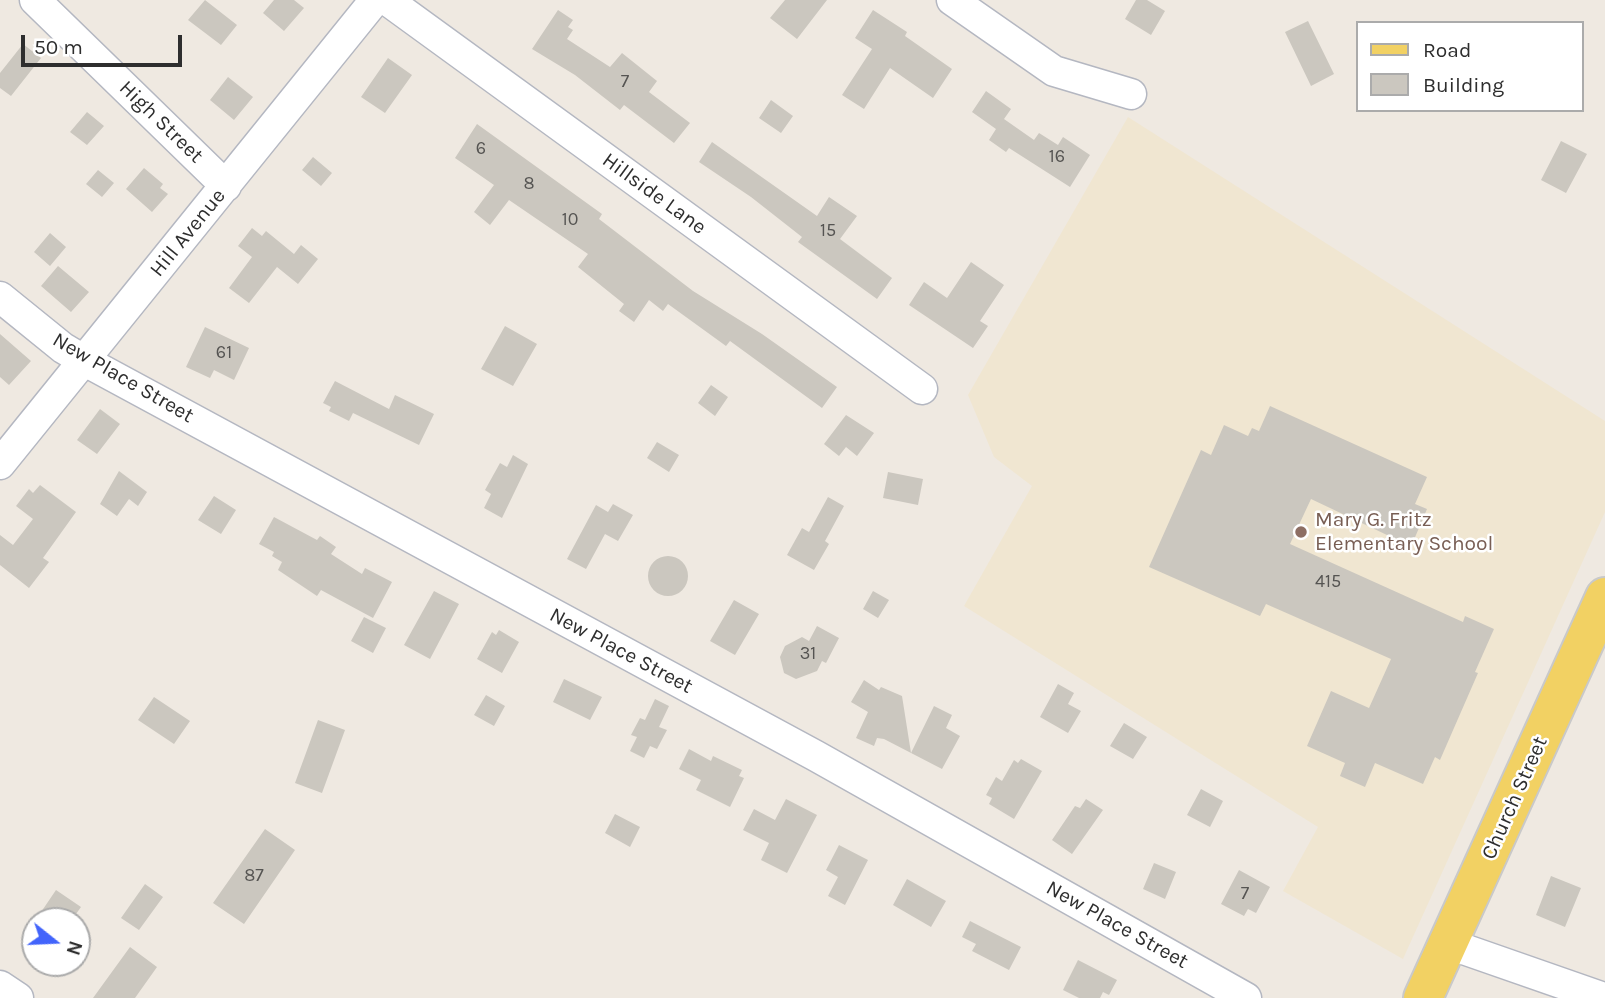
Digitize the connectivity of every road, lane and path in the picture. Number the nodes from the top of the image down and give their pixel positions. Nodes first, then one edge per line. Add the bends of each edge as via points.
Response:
1 (35, 0) edge
2 (375, 0) edge
3 (387, 0) edge
4 (958, 1) edge
5 (1131, 94) dead end
6 (226, 186) junction
7 (0, 297) edge
8 (85, 361) junction
9 (922, 388) dead end
10 (0, 464) edge
11 (1605, 597) edge
12 (1449, 944) junction
13 (0, 986) edge
14 (18, 998) edge
15 (1246, 998) edge
16 (1423, 998) edge
17 (1604, 998) edge

1 - 6 street, High Street
2 - 6 street, Hill Avenue
3 - 9 street, Hillside Lane
4 - 5 street via 1054,71
6 - 8 street, Hill Avenue
7 - 8 street, New Place Street
8 - 10 street, Hill Avenue
8 - 15 street, New Place Street via 816,756
11 - 12 main road, Church Street
12 - 16 main road, Church Street
12 - 17 street
13 - 14 street

